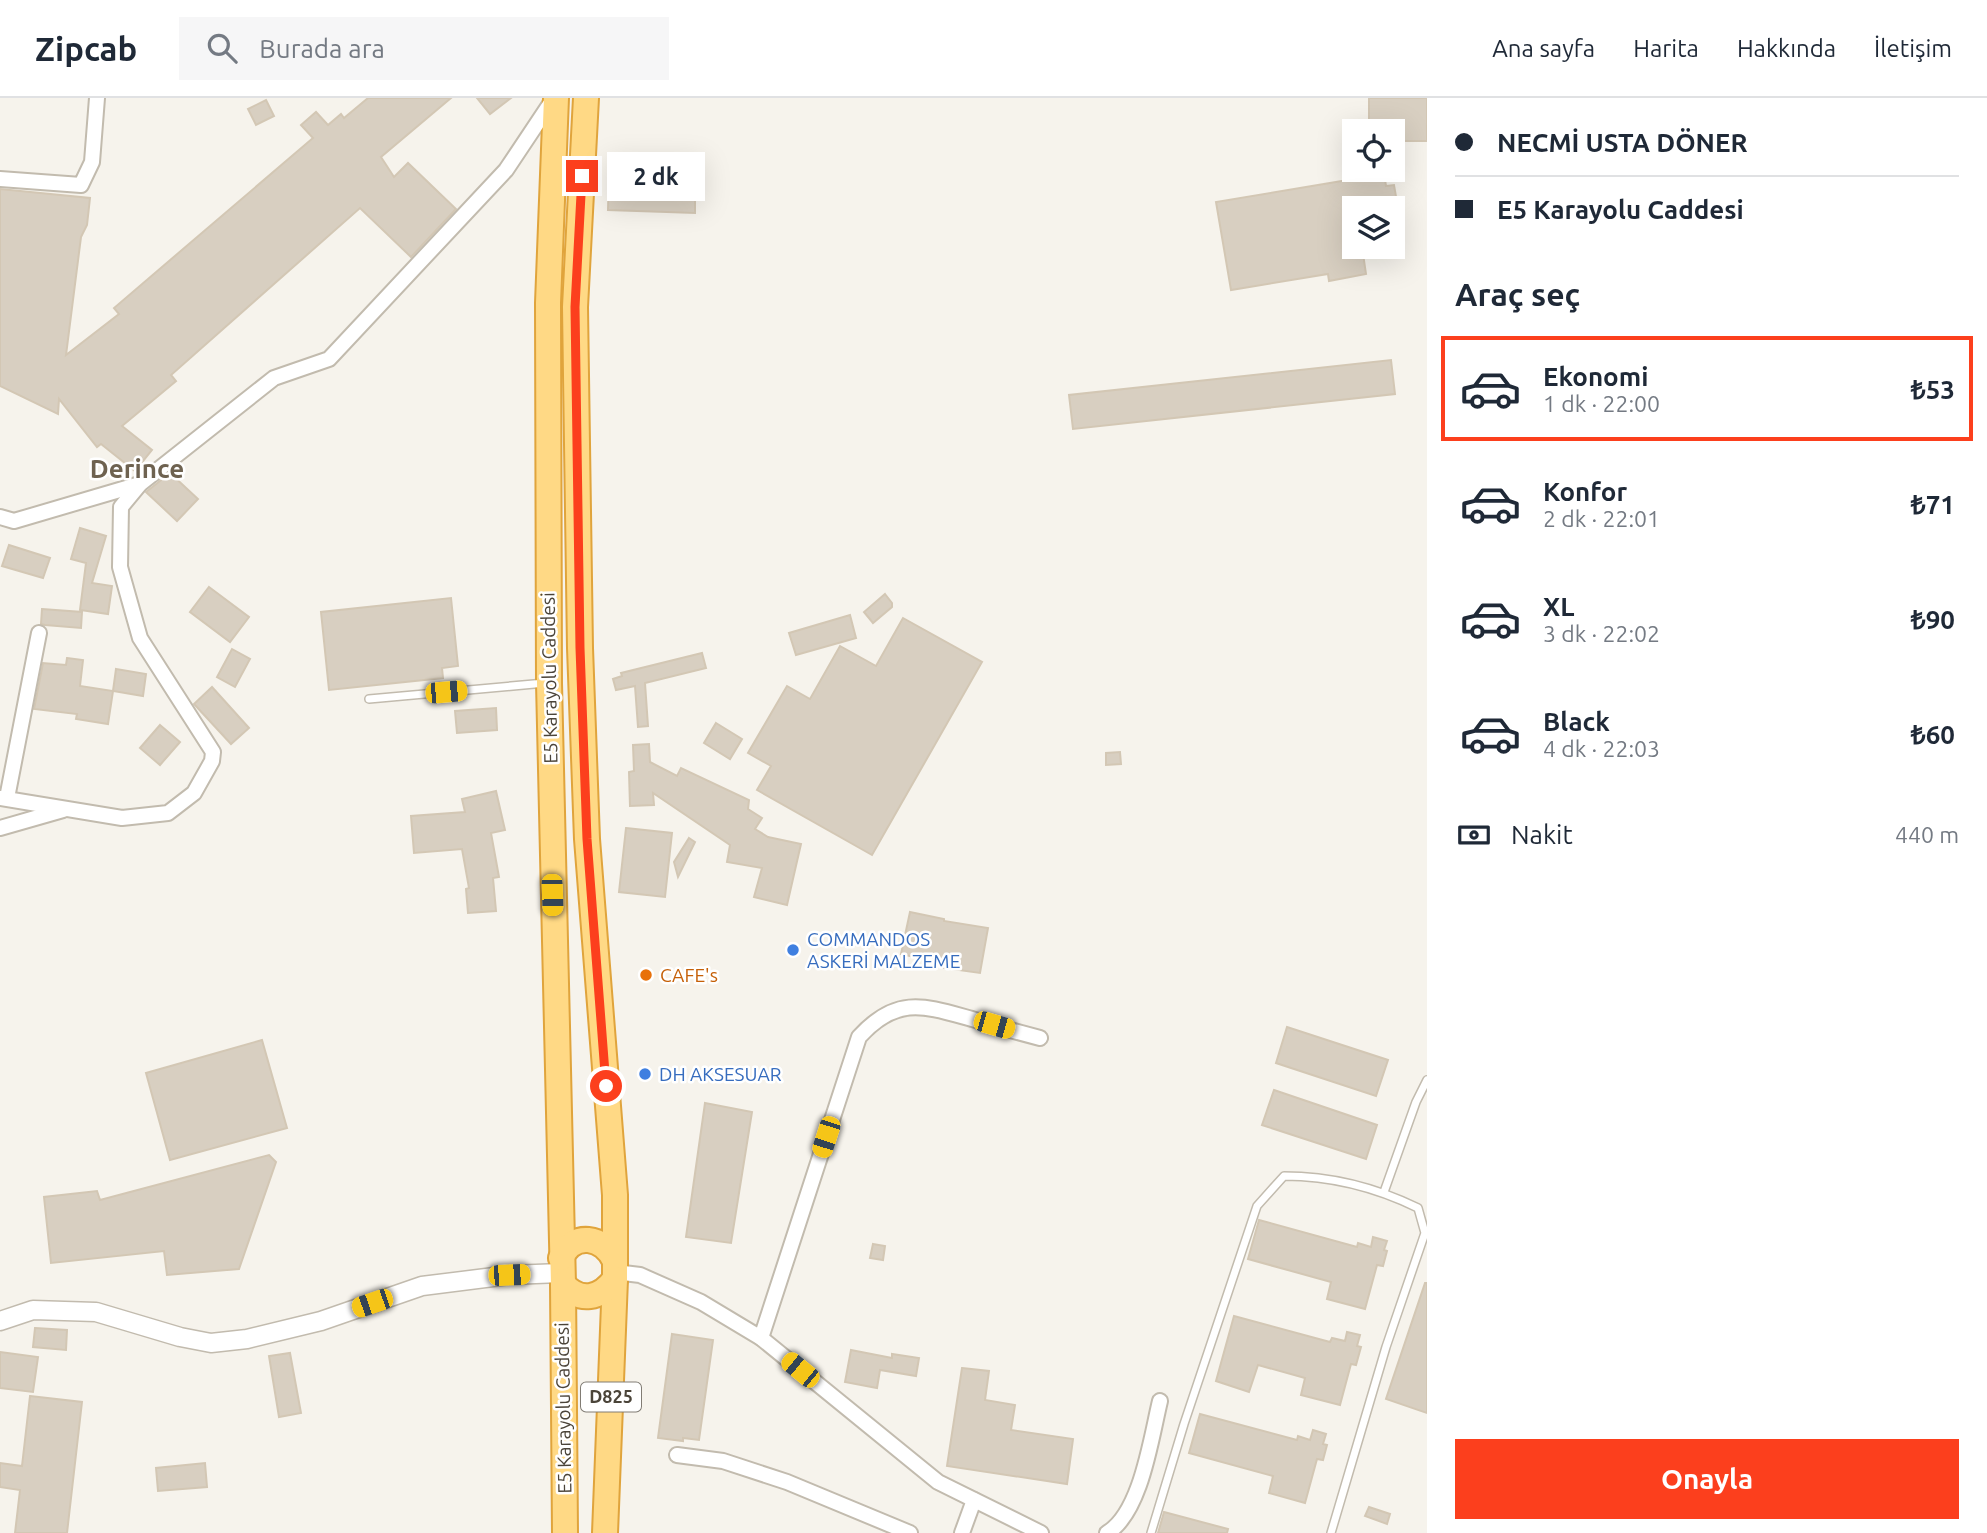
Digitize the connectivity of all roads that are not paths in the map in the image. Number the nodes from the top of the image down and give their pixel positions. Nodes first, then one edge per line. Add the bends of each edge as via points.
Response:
1 (97, 98) edge
2 (555, 98) edge
3 (586, 98) edge
4 (0, 180) edge
5 (140, 484) junction
6 (0, 517) edge
7 (39, 633) dead end
8 (549, 683) junction
9 (369, 699) dead end
10 (4, 798) edge
11 (64, 809) junction
12 (0, 828) edge
13 (1040, 1038) dead end
14 (1427, 1080) edge
15 (1384, 1192) junction
16 (615, 1271) junction
17 (562, 1272) junction
18 (0, 1321) edge
19 (761, 1338) junction
20 (1160, 1401) dead end
21 (677, 1455) dead end
22 (974, 1500) junction
23 (565, 1533) edge
24 (605, 1533) edge
25 (910, 1533) edge
26 (962, 1533) edge
27 (1041, 1533) edge
28 (1107, 1533) edge
29 (1152, 1533) edge
30 (1331, 1533) edge

1 - 4 street via 92,162 81,185
2 - 5 street via 506,170 329,359 274,378
2 - 8 highway, E5 Karayolu Caddesi via 548,303
3 - 16 highway, E5 Karayolu Caddesi via 575,307 580,648 587,839 615,1195
5 - 6 street via 14,521
5 - 11 street via 121,507 120,567 140,638 213,752 212,761 194,793 168,813 122,818
7 - 10 street
8 - 9 lane
8 - 17 highway, E5 Karayolu Caddesi
10 - 11 street
11 - 12 street
13 - 19 street via 925,1006 892,1012 866,1029 859,1037
14 - 15 lane
15 - 29 lane via 1316,1176 1284,1176 1257,1206
15 - 30 lane via 1418,1208 1425,1233
16 - 17 highway, E5 Karayolu Caddesi via 603,1293 585,1297 569,1291
16 - 17 highway via 606,1246 589,1239 565,1250
16 - 19 street via 640,1275 701,1302
16 - 24 highway, E5 Karayolu Caddesi / D825
17 - 18 street via 422,1286 321,1321 211,1343 96,1312 33,1310
17 - 23 highway, E5 Karayolu Caddesi / D825
19 - 22 street via 937,1482
20 - 28 street via 1135,1499
21 - 25 street via 723,1461 787,1482
22 - 26 street
22 - 27 street

